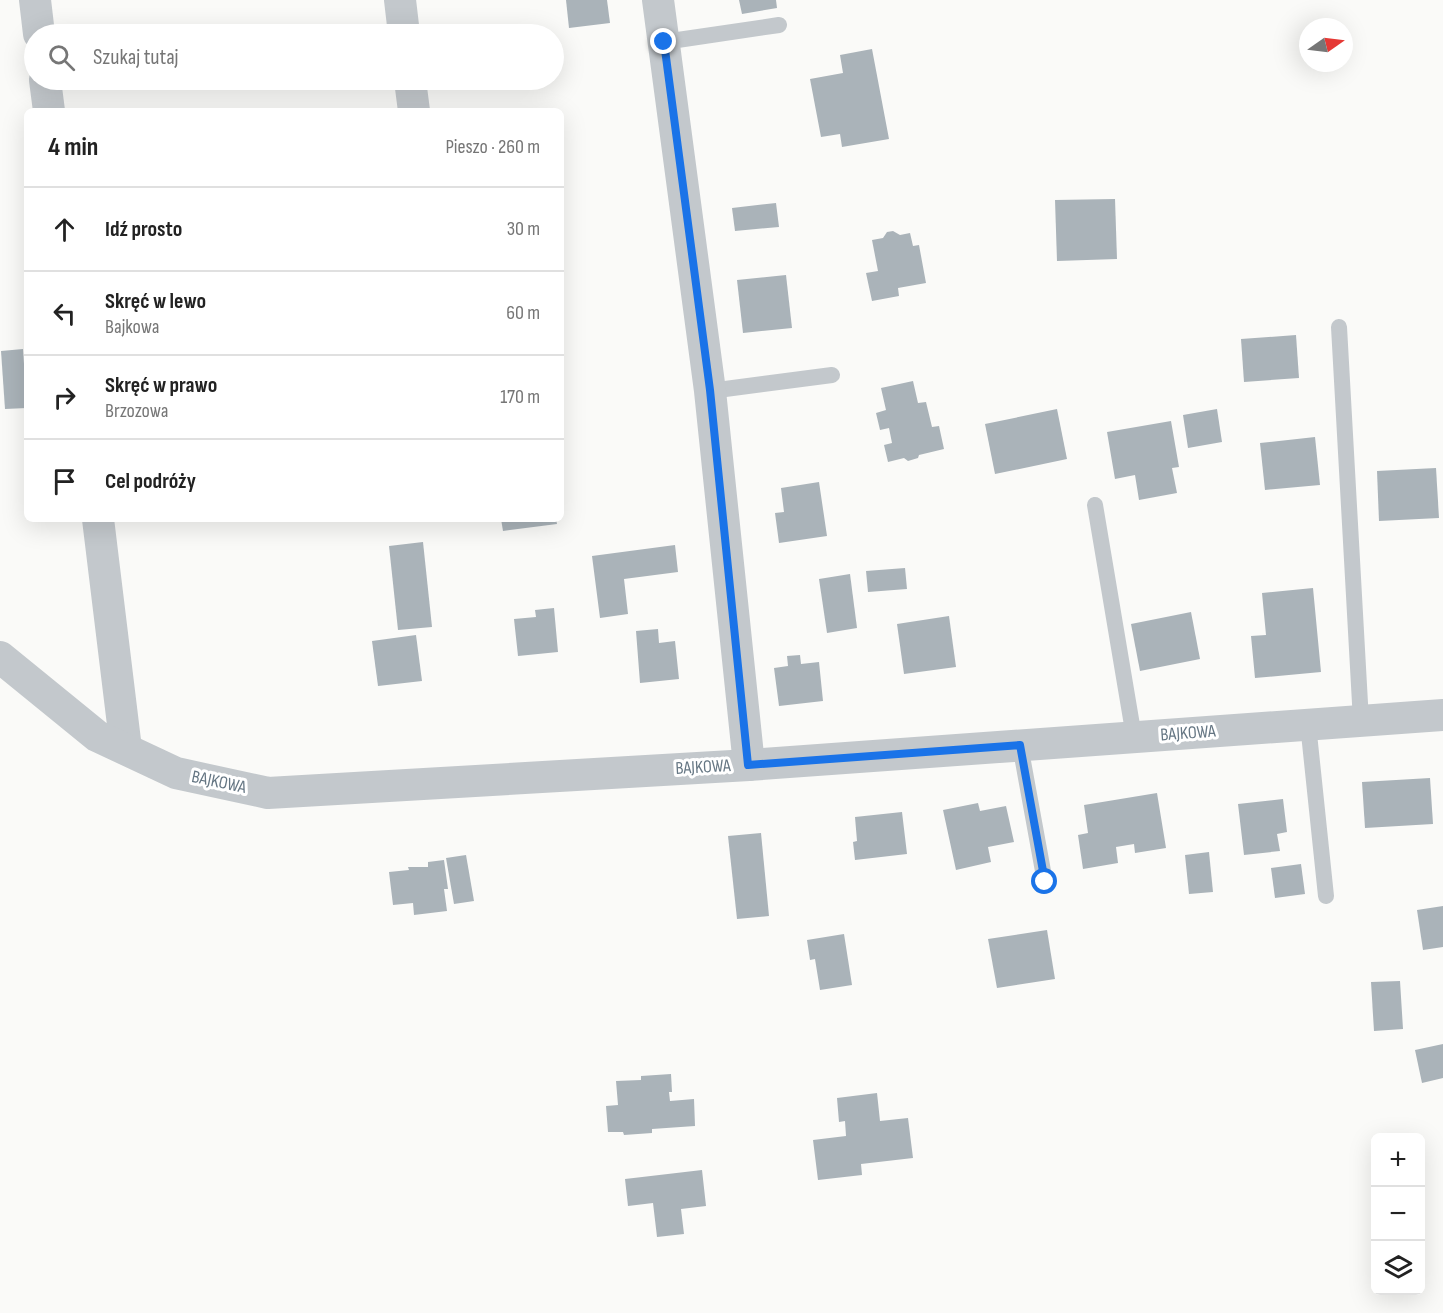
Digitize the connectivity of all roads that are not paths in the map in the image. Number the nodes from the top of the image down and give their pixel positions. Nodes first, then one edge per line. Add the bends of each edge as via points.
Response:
1 (35, 0) edge
2 (400, 0) edge
3 (658, 0) edge
4 (38, 24) edge
5 (403, 24) edge
6 (779, 26) dead end
7 (664, 42) junction
8 (46, 90) edge
9 (411, 90) edge
10 (49, 108) edge
11 (414, 108) edge
12 (1339, 327) dead end
13 (832, 375) dead end
14 (710, 390) junction
15 (1095, 505) dead end
16 (98, 522) edge
17 (0, 657) edge
18 (1443, 715) edge
19 (1361, 721) junction
20 (1308, 724) junction
21 (1134, 737) junction
22 (1020, 745) junction
23 (126, 749) junction
24 (748, 765) junction
25 (1045, 882) dead end
26 (1326, 896) dead end

1 - 4 street
2 - 5 street
3 - 7 street
6 - 7 lane
7 - 14 street
8 - 10 street
9 - 11 street
12 - 19 lane
13 - 14 lane
14 - 24 street
15 - 21 lane
16 - 23 street
17 - 23 street, BAJKOWA via 97,736
18 - 19 street, BAJKOWA
19 - 20 street, BAJKOWA
20 - 21 street, BAJKOWA
20 - 26 lane
21 - 22 street, BAJKOWA
22 - 24 street, BAJKOWA
22 - 25 lane
23 - 24 street, BAJKOWA via 176,773 268,793

